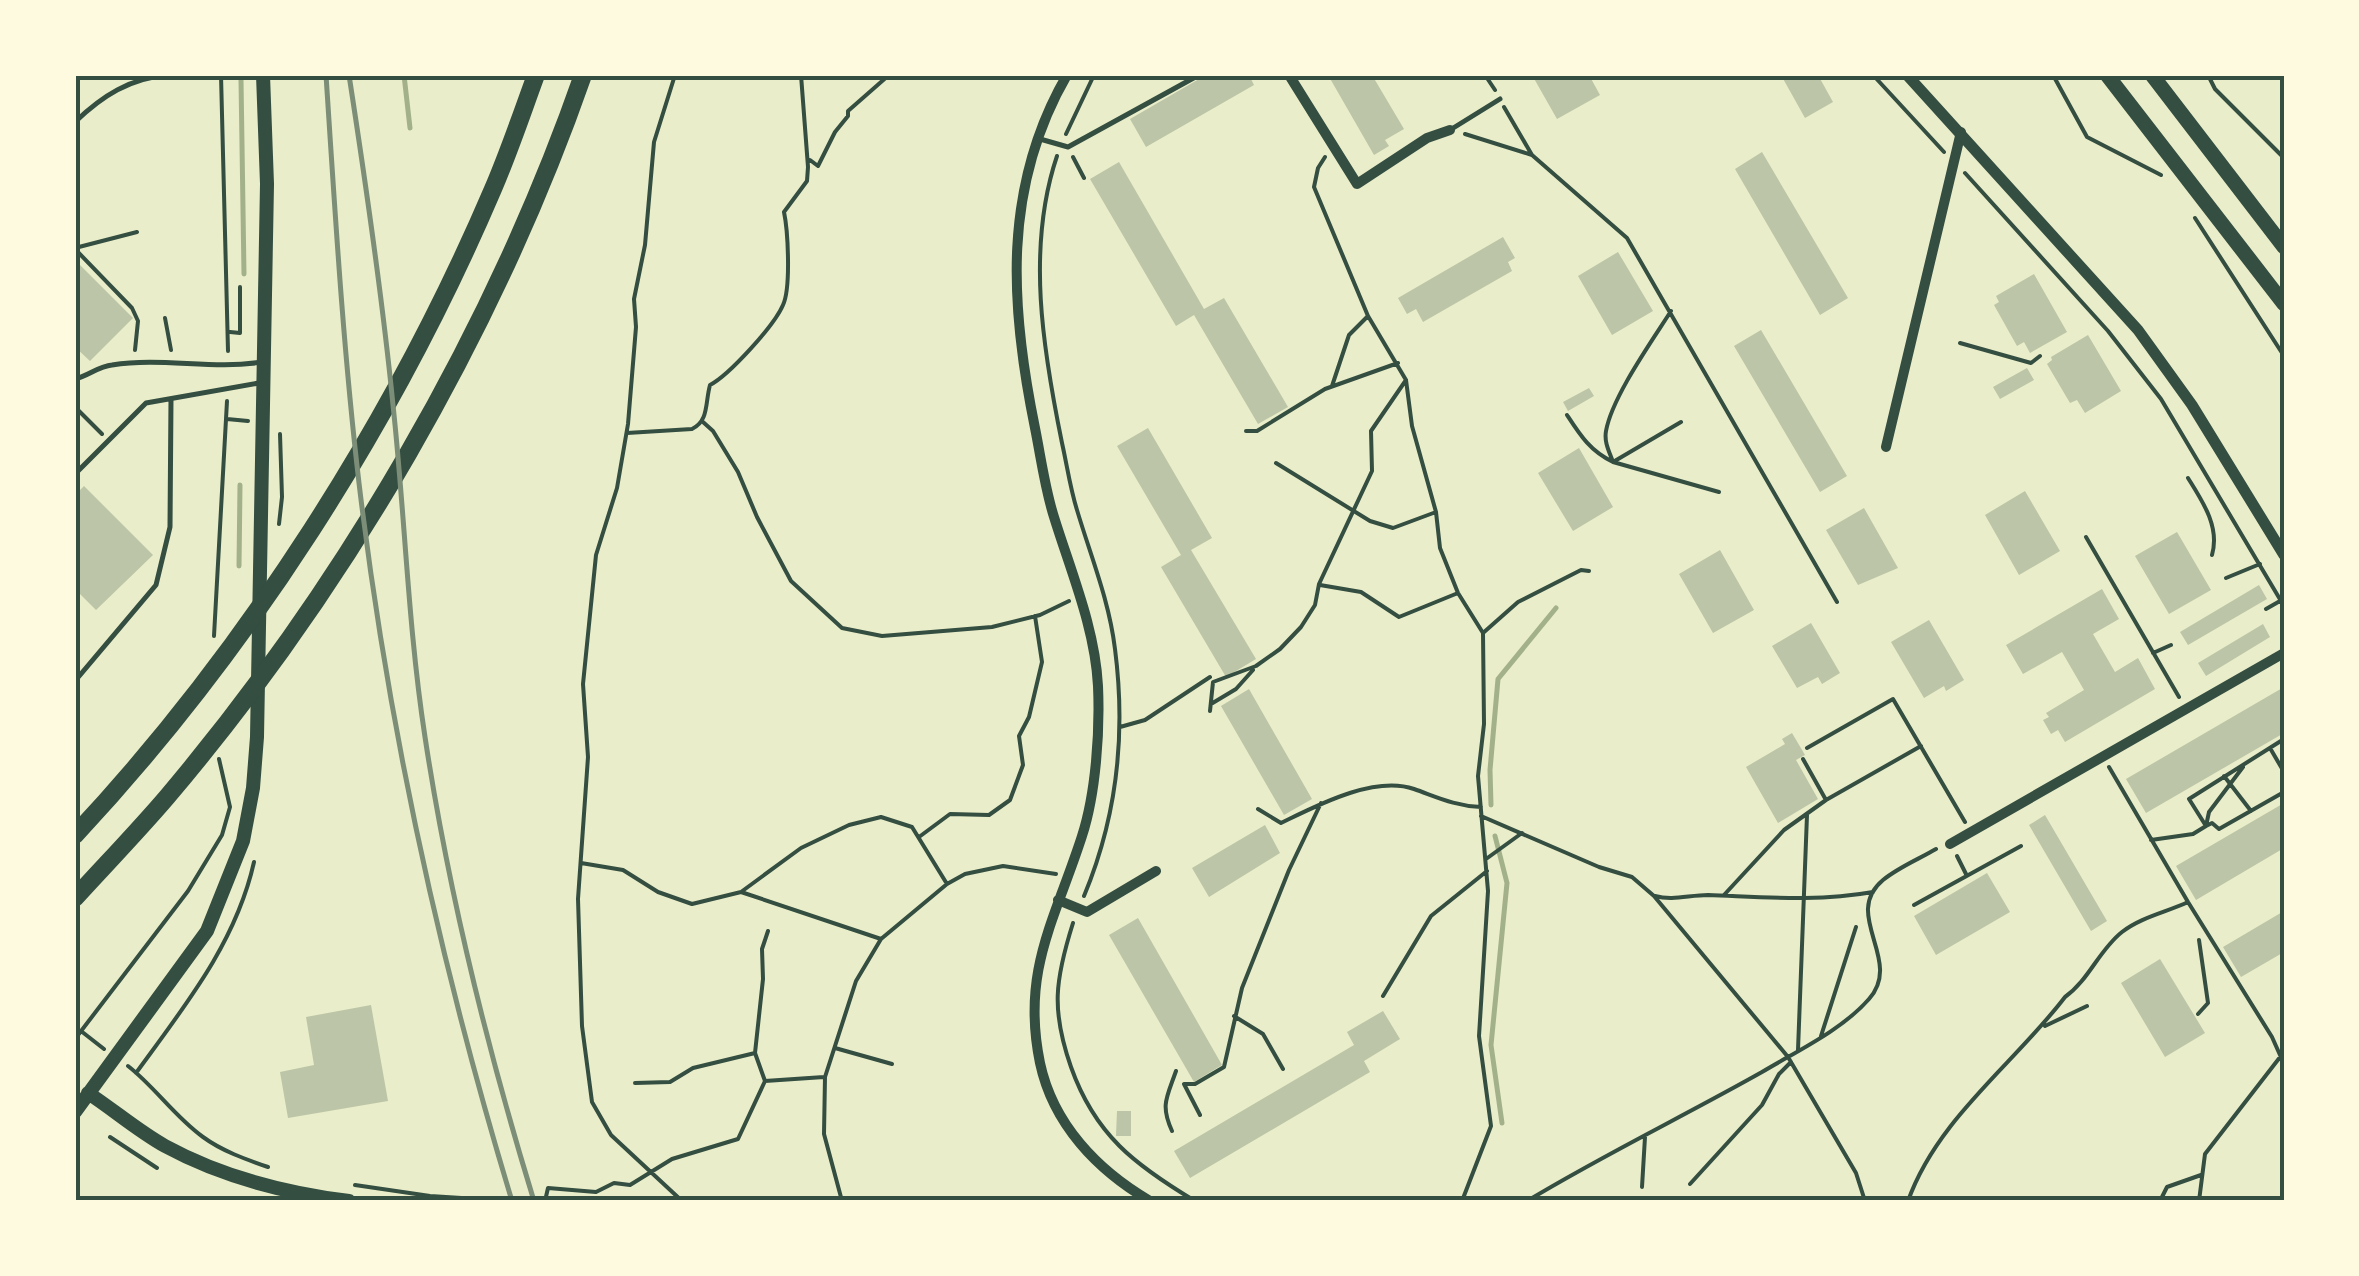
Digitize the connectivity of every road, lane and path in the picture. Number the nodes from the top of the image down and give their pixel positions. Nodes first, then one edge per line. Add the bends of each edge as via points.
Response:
1 (168, 75) edge
2 (221, 75) edge
3 (264, 75) edge
4 (536, 75) edge
5 (585, 75) edge
6 (676, 75) edge
7 (801, 75) edge
8 (889, 75) edge
9 (1067, 75) edge
10 (1199, 75) edge
11 (1288, 75) edge
12 (1485, 75) edge
13 (1872, 75) edge
14 (1906, 75) edge
15 (2053, 75) edge
16 (2107, 75) edge
17 (2152, 75) edge
18 (2208, 75) edge
19 (2268, 75) edge
20 (2284, 76) edge
21 (1500, 99) junction
22 (75, 122) edge
23 (1450, 130) junction
24 (1961, 132) junction
25 (1038, 138) junction
26 (1332, 145) junction
27 (1068, 147) junction
28 (1532, 155) junction
29 (1072, 157) joint
30 (2284, 158) edge
31 (809, 160) junction
32 (1953, 160) junction
33 (1084, 178) dead end
34 (2171, 186) dead end
35 (2192, 214) dead end
36 (137, 232) dead end
37 (2284, 246) edge
38 (75, 249) edge
39 (240, 288) dead end
40 (2284, 304) edge
41 (1670, 311) junction
42 (1368, 316) junction
43 (164, 318) dead end
44 (228, 332) junction
45 (1960, 343) dead end
46 (171, 350) dead end
47 (2040, 356) dead end
48 (2284, 356) edge
49 (262, 362) junction
50 (134, 363) junction
51 (1398, 363) junction
52 (228, 367) junction
53 (75, 379) edge
54 (1406, 380) junction
55 (262, 382) junction
56 (1331, 386) junction
57 (227, 391) junction
58 (171, 400) junction
59 (75, 406) edge
60 (1567, 415) dead end
61 (228, 420) junction
62 (262, 421) junction
63 (280, 422) dead end
64 (703, 422) junction
65 (1682, 422) dead end
66 (1246, 431) dead end
67 (626, 434) junction
68 (109, 440) junction
69 (1886, 447) dead end
70 (1613, 462) junction
71 (1276, 463) dead end
72 (75, 474) edge
73 (2188, 478) dead end
74 (1719, 492) dead end
75 (1354, 511) junction
76 (1436, 512) junction
77 (279, 520) dead end
78 (2086, 536) dead end
79 (2212, 555) dead end
80 (2284, 555) edge
81 (2260, 564) junction
82 (1590, 571) dead end
83 (2226, 578) dead end
84 (1319, 584) junction
85 (1458, 593) junction
86 (1080, 596) junction
87 (1837, 602) dead end
88 (2283, 603) edge
89 (2266, 609) dead end
90 (1035, 616) junction
91 (1483, 633) junction
92 (214, 644) dead end
93 (2171, 645) dead end
94 (2153, 652) junction
95 (2284, 653) edge
96 (1256, 666) junction
97 (1210, 676) dead end
98 (75, 680) edge
99 (2179, 697) dead end
100 (1120, 727) dead end
101 (2284, 739) edge
102 (1920, 746) junction
103 (216, 747) dead end
104 (1808, 748) dead end
105 (2270, 748) junction
106 (2104, 758) junction
107 (1803, 759) dead end
108 (2246, 763) junction
109 (2284, 772) edge
110 (2224, 776) junction
111 (2230, 785) junction
112 (2284, 792) edge
113 (1826, 800) junction
114 (1320, 803) junction
115 (1480, 808) junction
116 (1258, 809) dead end
117 (2251, 812) junction
118 (1806, 815) junction
119 (1481, 816) junction
120 (1966, 822) dead end
121 (2206, 826) junction
122 (1522, 833) junction
123 (75, 835) edge
124 (918, 838) junction
125 (2151, 840) junction
126 (1950, 844) joint
127 (2021, 846) dead end
128 (1957, 856) dead end
129 (1486, 860) junction
130 (581, 862) junction
131 (1156, 871) dead end
132 (1487, 871) junction
133 (1093, 874) dead end
134 (1068, 875) junction
135 (1967, 876) junction
136 (947, 884) junction
137 (741, 892) junction
138 (1873, 892) junction
139 (1654, 896) junction
140 (1722, 896) junction
141 (75, 898) edge
142 (1058, 900) junction
143 (1802, 900) junction
144 (2188, 902) junction
145 (1914, 906) dead end
146 (1856, 927) dead end
147 (768, 931) dead end
148 (881, 940) junction
149 (2199, 940) dead end
150 (1383, 996) dead end
151 (2087, 1006) dead end
152 (2198, 1014) dead end
153 (1234, 1016) junction
154 (2040, 1028) junction
155 (81, 1031) junction
156 (1821, 1036) junction
157 (75, 1039) edge
158 (102, 1047) dead end
159 (835, 1048) junction
160 (1798, 1050) junction
161 (755, 1052) junction
162 (2282, 1053) edge
163 (1790, 1059) junction
164 (892, 1064) dead end
165 (2284, 1064) edge
166 (1283, 1069) dead end
167 (1176, 1071) dead end
168 (136, 1072) dead end
169 (825, 1076) junction
170 (765, 1081) junction
171 (635, 1084) dead end
172 (88, 1093) junction
173 (75, 1112) edge
174 (1200, 1115) dead end
175 (1172, 1131) dead end
176 (1646, 1136) junction
177 (110, 1137) dead end
178 (157, 1168) dead end
179 (277, 1171) dead end
180 (652, 1174) junction
181 (2200, 1175) junction
182 (340, 1182) dead end
183 (1690, 1184) dead end
184 (1642, 1187) dead end
185 (349, 1201) edge
186 (510, 1201) edge
187 (545, 1201) edge
188 (682, 1201) edge
189 (842, 1201) edge
190 (1150, 1201) edge
191 (1462, 1201) edge
192 (1526, 1201) edge
193 (1865, 1201) edge
194 (1908, 1201) edge
195 (2160, 1201) edge
196 (2200, 1201) edge

1 - 22 lane via 148,76 102,96
2 - 44 path
3 - 49 main road
4 - 123 highway via 493,188 406,369 282,574
5 - 141 highway via 528,221 456,367 336,567 235,711
6 - 67 path via 654,142
7 - 31 path
8 - 31 path via 848,111 818,166
9 - 25 street
10 - 27 lane
11 - 26 street
12 - 21 path
13 - 32 path
14 - 24 street
15 - 34 path via 2086,137 2162,175
16 - 40 main road
17 - 37 main road
18 - 30 path
19 - 20 lane
21 - 23 lane
21 - 28 path
23 - 26 street via 1357,184
23 - 28 path
24 - 32 street
24 - 80 street via 2138,330
25 - 27 lane
25 - 86 street via 1019,212 1021,354 1052,513
26 - 42 path via 1314,186
27 - 29 lane
28 - 41 path via 1627,238
29 - 33 path
31 - 64 path via 806,182 784,212 784,304 743,357 710,385
32 - 69 street
32 - 81 path via 2150,386
35 - 48 path
36 - 38 path
38 - 50 path via 132,308 138,321
39 - 44 path via 240,332
41 - 70 path via 1610,417 1606,436
41 - 87 path
42 - 51 path
42 - 56 path via 1350,335
43 - 46 path
44 - 52 path
45 - 47 path via 2031,362
49 - 52 lane
49 - 55 main road
50 - 52 lane
50 - 53 lane via 106,365
51 - 54 path
51 - 56 path
54 - 75 path via 1371,431 1372,471
54 - 76 path
55 - 57 lane
55 - 62 main road
56 - 66 path via 1257,432
57 - 58 lane
57 - 61 path
58 - 68 lane via 146,403
58 - 98 lane via 170,527 156,585
59 - 68 path
60 - 70 path via 1584,441
61 - 62 path
61 - 92 path
62 - 172 main road via 257,736 243,840 207,932
63 - 77 path
64 - 67 path via 692,429
64 - 90 path via 738,472 790,582 842,628 882,636 992,627
65 - 70 path
67 - 130 path via 592,592 583,684 588,757
68 - 72 lane
70 - 74 path
71 - 75 path
73 - 79 path via 2214,529
75 - 76 path via 1393,528
75 - 84 path
76 - 85 path via 1440,548
78 - 94 path
81 - 83 path
81 - 88 path
82 - 91 path via 1518,602
84 - 85 path via 1360,592 1399,616
84 - 96 path via 1301,627
85 - 91 path
86 - 90 path
86 - 134 street via 1098,684 1093,785
88 - 89 path
90 - 124 path via 1042,662 1019,736 1023,765 1010,800 988,815 950,814
91 - 115 path
93 - 94 path
94 - 99 path
95 - 106 street
96 - 96 path via 1213,682 1211,708 1236,689
97 - 100 path via 1145,720
101 - 105 path
102 - 104 path via 1893,700
102 - 113 path
102 - 120 path
103 - 155 path via 230,807 222,835 188,892
105 - 108 path
105 - 109 path
106 - 125 path
106 - 126 street
107 - 113 path
108 - 110 path
108 - 111 path
110 - 111 path
110 - 121 path via 2189,798
111 - 117 path
111 - 121 path
112 - 117 path
113 - 118 path
114 - 115 path via 1383,784
114 - 116 path via 1281,824
114 - 153 path
115 - 119 path
117 - 121 path via 2219,829
118 - 140 path
118 - 143 path
119 - 122 path
119 - 129 path
121 - 125 path
122 - 129 path
122 - 139 path via 1632,877
124 - 136 path
124 - 137 path via 912,827 881,817 848,825 801,848
125 - 144 path
126 - 138 path
127 - 135 path
128 - 135 path
129 - 132 path
130 - 137 path via 623,870 692,904
130 - 180 path via 582,1026 592,1102 610,1135
131 - 142 street via 1087,912
132 - 150 path via 1431,916
132 - 191 path via 1479,1036 1491,1126
133 - 134 path
134 - 136 path via 1003,866
134 - 142 street
135 - 145 path
136 - 148 path
137 - 148 path
138 - 143 path
138 - 156 path via 1867,910 1882,972 1878,986
139 - 140 path
139 - 163 path
140 - 143 path
142 - 190 street via 1038,962 1033,1019 1050,1098 1081,1146
143 - 160 path
144 - 154 path via 2119,934
144 - 162 path
146 - 156 path
147 - 161 path
148 - 159 path via 856,981
149 - 152 path via 2208,1003
151 - 154 path
153 - 166 path via 1263,1034
153 - 174 path via 1224,1068 1184,1084
154 - 194 path via 1956,1119
155 - 157 path
155 - 158 path
156 - 160 path
159 - 164 path
159 - 169 path
160 - 163 path
161 - 170 path
161 - 171 path via 693,1068 670,1082
162 - 165 path
162 - 181 path via 2205,1154
163 - 176 path
163 - 183 path via 1762,1105
163 - 193 path
167 - 175 path via 1164,1104
168 - 179 path via 202,1137
169 - 170 path
169 - 189 path via 824,1134
170 - 180 path via 738,1139 672,1160
172 - 173 main road
172 - 185 main road via 163,1145 222,1171
176 - 184 path
176 - 192 path
177 - 178 path
180 - 187 path via 596,1192 548,1188
180 - 188 path
181 - 195 path via 2167,1187
181 - 196 path
182 - 186 path

